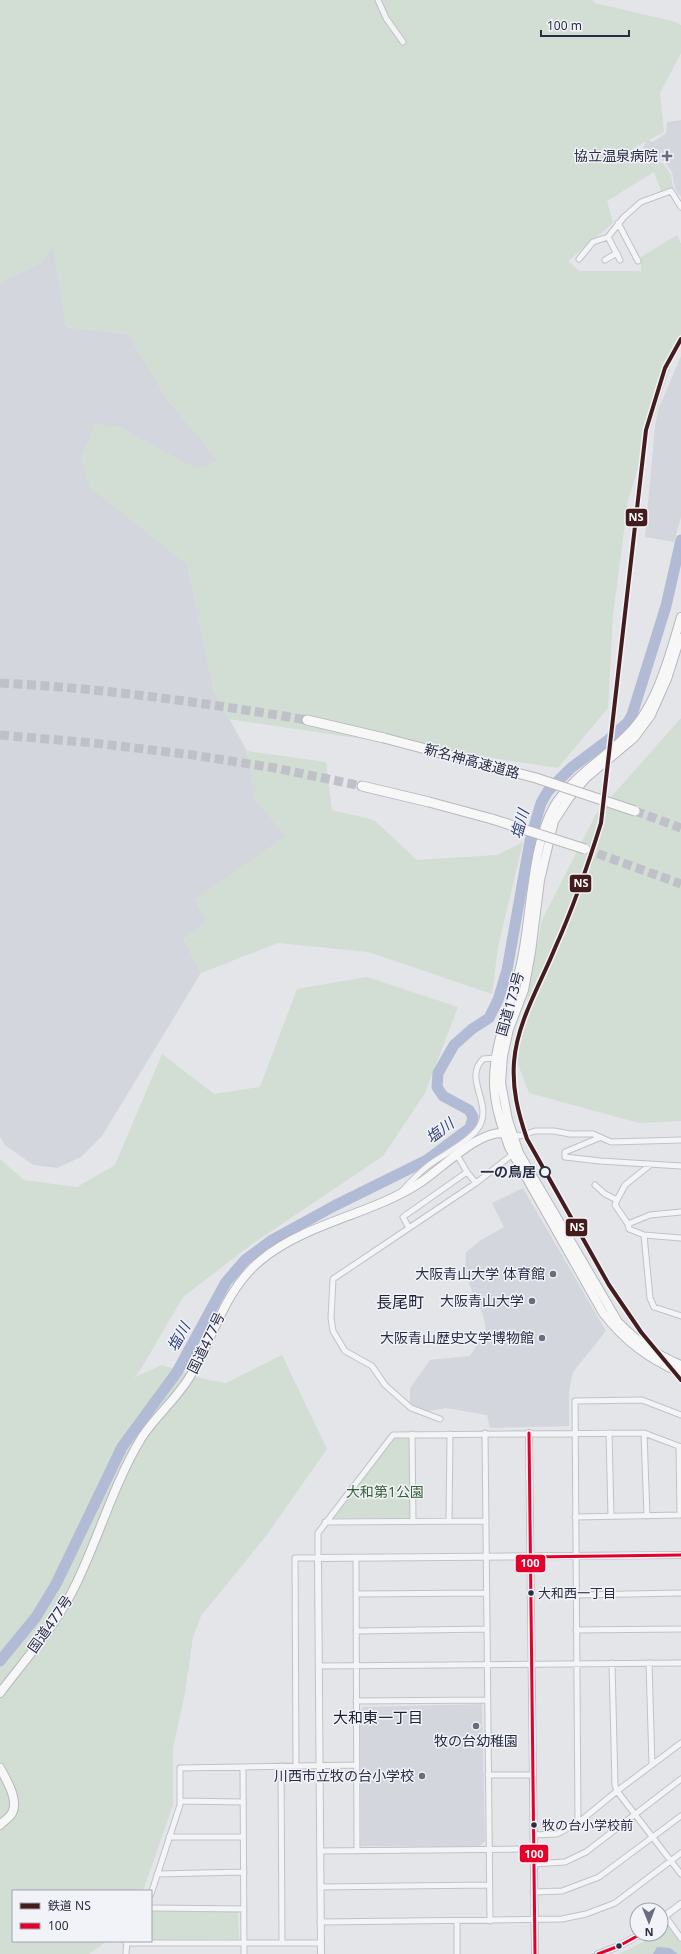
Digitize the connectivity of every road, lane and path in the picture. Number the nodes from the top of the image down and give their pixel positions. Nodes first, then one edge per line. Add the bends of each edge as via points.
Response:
1 (378, 0) edge
2 (403, 42) dead end
3 (681, 207) edge
4 (618, 223) junction
5 (608, 237) junction
6 (617, 253) junction
7 (579, 259) dead end
8 (605, 260) dead end
9 (620, 260) dead end
10 (638, 261) dead end
11 (681, 617) edge
12 (681, 634) edge
13 (307, 720) tunnel mouth
14 (362, 786) tunnel mouth
15 (635, 811) tunnel mouth
16 (585, 849) tunnel mouth
17 (495, 1058) junction
18 (508, 1133) junction
19 (599, 1138) junction
20 (681, 1140) edge
21 (513, 1154) junction
22 (457, 1155) junction
23 (650, 1165) junction
24 (681, 1166) edge
25 (468, 1172) junction
26 (476, 1183) junction
27 (595, 1185) dead end
28 (400, 1194) junction
29 (617, 1200) junction
30 (681, 1212) edge
31 (628, 1224) junction
32 (409, 1228) junction
33 (644, 1235) junction
34 (681, 1238) edge
35 (681, 1316) edge
36 (681, 1365) edge
37 (681, 1372) edge
38 (681, 1415) edge
39 (440, 1419) dead end
40 (575, 1432) junction
41 (529, 1433) junction
42 (609, 1433) junction
43 (644, 1433) junction
44 (412, 1434) junction
45 (450, 1434) junction
46 (485, 1434) junction
47 (680, 1446) edge
48 (681, 1515) edge
49 (611, 1516) junction
50 (647, 1516) junction
51 (575, 1517) junction
52 (449, 1521) junction
53 (486, 1521) junction
54 (325, 1522) junction
55 (413, 1522) junction
56 (681, 1555) edge
57 (576, 1556) junction
58 (486, 1557) junction
59 (530, 1557) junction
60 (318, 1558) junction
61 (356, 1558) junction
62 (486, 1593) junction
63 (681, 1593) edge
64 (356, 1594) junction
65 (576, 1595) junction
66 (487, 1629) junction
67 (681, 1629) edge
68 (576, 1630) junction
69 (356, 1631) junction
70 (612, 1663) junction
71 (648, 1663) junction
72 (681, 1663) edge
73 (487, 1664) junction
74 (531, 1664) junction
75 (577, 1664) junction
76 (319, 1666) junction
77 (356, 1666) junction
78 (0, 1693) edge
79 (487, 1700) junction
80 (356, 1701) junction
81 (681, 1743) edge
82 (356, 1765) junction
83 (652, 1765) junction
84 (281, 1766) junction
85 (296, 1766) junction
86 (319, 1766) junction
87 (243, 1767) junction
88 (0, 1768) edge
89 (488, 1775) junction
90 (532, 1775) junction
91 (681, 1779) edge
92 (617, 1791) junction
93 (180, 1801) junction
94 (243, 1802) junction
95 (636, 1814) junction
96 (681, 1816) edge
97 (578, 1823) junction
98 (0, 1825) edge
99 (533, 1835) junction
100 (169, 1837) junction
101 (243, 1837) junction
102 (654, 1837) junction
103 (533, 1849) junction
104 (489, 1850) junction
105 (320, 1851) junction
106 (357, 1851) junction
107 (681, 1853) edge
108 (671, 1860) junction
109 (533, 1864) junction
110 (244, 1872) junction
111 (158, 1874) junction
112 (681, 1874) edge
113 (489, 1885) junction
114 (320, 1887) junction
115 (152, 1891) edge
116 (533, 1892) junction
117 (681, 1904) edge
118 (152, 1908) edge
119 (244, 1909) junction
120 (669, 1913) edge
121 (533, 1920) junction
122 (457, 1921) junction
123 (490, 1921) junction
124 (320, 1922) junction
125 (669, 1925) edge
126 (681, 1938) edge
127 (629, 1941) edge
128 (126, 1942) edge
129 (244, 1943) junction
130 (282, 1943) junction
131 (320, 1943) junction
132 (126, 1954) edge
133 (244, 1954) edge
134 (321, 1954) edge
135 (457, 1954) edge
136 (535, 1954) edge
137 (598, 1954) edge

1 - 2 street via 386,18
3 - 4 street via 671,191 641,202
4 - 5 street
4 - 10 street
5 - 6 street
5 - 7 street via 593,242
6 - 8 street
6 - 9 street
11 - 17 highway, 国道173号 via 656,691 642,717 629,734 582,773 557,801 545,827 537,858 521,966
12 - 18 highway, 国道173号 via 667,679 651,715 634,738 586,778 554,821 540,880 532,952 524,990 509,1029 503,1056 501,1083
13 - 15 highway, 新名神高速道路, bridge via 528,776
14 - 16 highway, bridge via 492,819
17 - 18 highway, 国道173号 via 494,1086 499,1118
17 - 28 street via 484,1059 477,1069 475,1080 483,1111 481,1124 462,1142 428,1166
18 - 19 street via 520,1136 536,1131 554,1131 593,1134
18 - 21 highway, 国道173号
18 - 22 highway, 国道477号 via 482,1137
18 - 36 highway, 国道173号 via 618,1322 638,1342
19 - 20 street via 611,1142
19 - 23 street via 565,1152 565,1157
21 - 26 street
21 - 37 highway, 国道173号 via 607,1318 618,1332 644,1354
22 - 25 street
22 - 28 highway, 国道477号
23 - 24 street
23 - 29 street via 626,1185
25 - 26 street
25 - 32 street via 403,1217
26 - 32 street
27 - 29 street
28 - 78 highway, 国道477号 via 282,1246 260,1261 237,1287 219,1316 188,1380 142,1438 116,1487 77,1582 60,1613
29 - 31 street via 615,1205
30 - 31 street via 650,1215
31 - 33 street via 629,1229
32 - 39 street via 333,1279 333,1331 345,1351 372,1366 385,1385 411,1408
33 - 34 street
33 - 35 street via 650,1298 654,1307
38 - 40 street via 642,1400 575,1401
40 - 41 street
40 - 42 street
40 - 51 street
41 - 46 street
41 - 59 street
42 - 43 street
42 - 49 street
43 - 47 street
43 - 50 street
44 - 45 street
44 - 54 street via 393,1435
44 - 55 street
45 - 46 street
45 - 52 street
46 - 53 street
47 - 48 street
48 - 50 street
49 - 50 street
49 - 51 street
51 - 57 street
52 - 53 street
52 - 55 street
53 - 58 street
54 - 55 street
54 - 60 street via 318,1532
56 - 57 street
57 - 59 street
57 - 65 street
58 - 59 street
58 - 61 street
58 - 62 street
59 - 74 street
60 - 61 street
60 - 76 street
60 - 85 street via 294,1558
61 - 64 street
62 - 64 street
62 - 66 street
63 - 65 street
64 - 69 street
65 - 68 street
66 - 69 street
66 - 73 street
67 - 68 street
68 - 75 street
69 - 77 street
70 - 71 street
70 - 75 street
70 - 92 street
71 - 72 street
71 - 83 street
73 - 74 street
73 - 77 street
73 - 79 street
74 - 75 street
74 - 90 street
75 - 97 street
76 - 77 street
76 - 86 street
77 - 80 street
79 - 80 street
79 - 89 street
80 - 82 street
81 - 83 street
82 - 86 street
82 - 106 street
83 - 92 street
84 - 85 street
84 - 87 street
84 - 130 street
85 - 86 street
86 - 105 street
87 - 93 street via 180,1768
87 - 94 street
88 - 98 highway via 14,1803 11,1816
89 - 90 street
89 - 104 street
90 - 99 street
91 - 95 street
92 - 95 street
92 - 97 street
93 - 94 street
93 - 100 street
94 - 101 street
95 - 102 street
95 - 109 street via 586,1852 565,1862
96 - 102 street
97 - 99 street via 557,1834
99 - 103 street
100 - 101 street
100 - 111 street
101 - 110 street
102 - 108 street
102 - 116 street via 599,1877 562,1891
103 - 104 street
103 - 109 street
104 - 106 street
104 - 113 street
105 - 106 street
105 - 114 street
107 - 108 street
108 - 112 street
108 - 121 street via 615,1902 586,1914 562,1919
109 - 116 street
110 - 111 street
110 - 119 street
111 - 115 street
113 - 114 street
113 - 123 street
114 - 124 street
116 - 121 street
117 - 120 street
118 - 119 street
119 - 129 street
121 - 123 street
121 - 136 street
122 - 123 street
122 - 124 street
122 - 135 street
124 - 131 street
125 - 126 street
127 - 137 street
128 - 129 street
128 - 132 street
129 - 130 street
129 - 133 street
130 - 131 street
131 - 134 street

